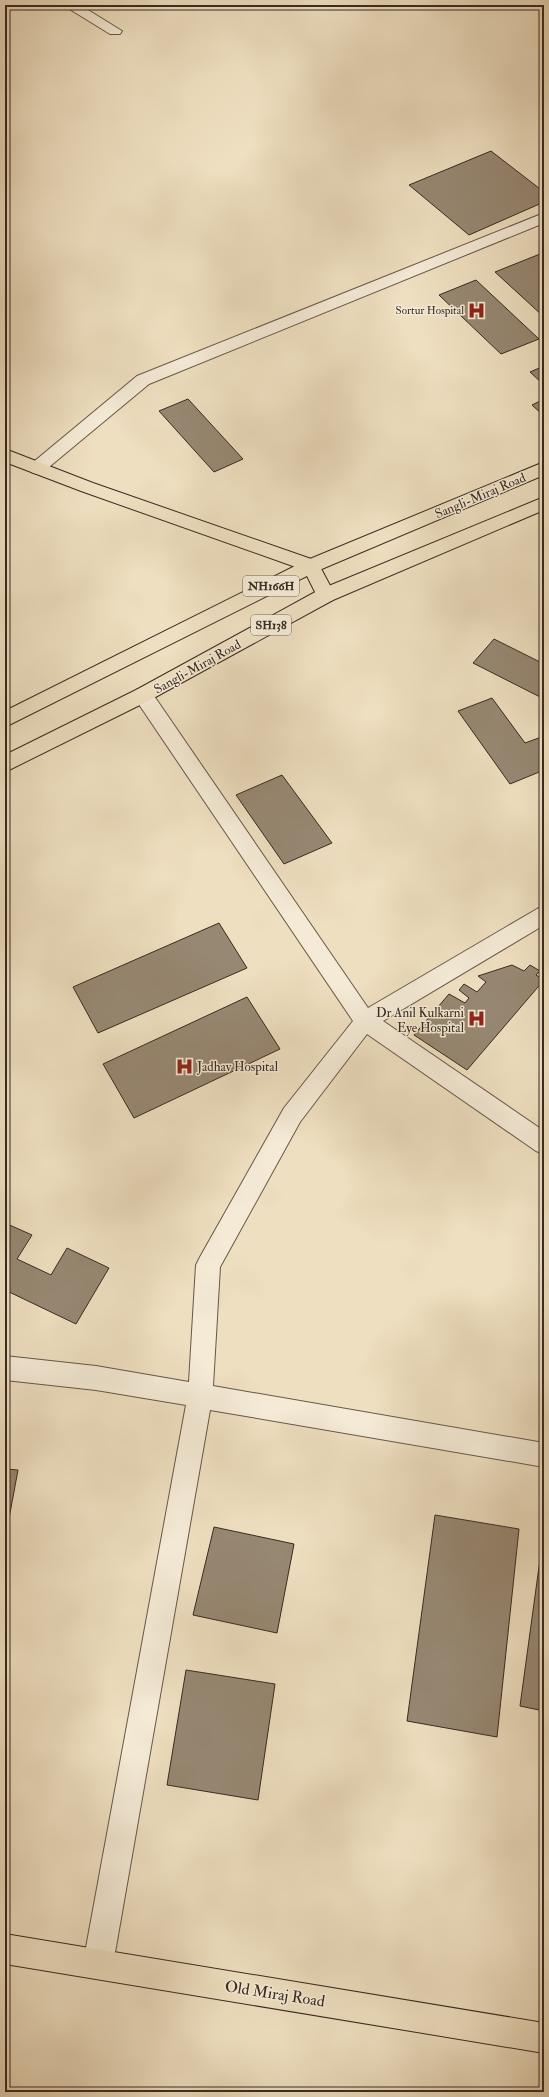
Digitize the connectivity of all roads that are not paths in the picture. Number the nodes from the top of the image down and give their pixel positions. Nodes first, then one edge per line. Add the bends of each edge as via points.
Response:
1 (70, 5) edge
2 (115, 31) dead end
3 (544, 218) edge
4 (5, 455) edge
5 (37, 468) junction
6 (544, 468) edge
7 (544, 503) edge
8 (311, 566) junction
9 (326, 595) junction
10 (143, 695) junction
11 (5, 720) edge
12 (5, 764) edge
13 (544, 914) edge
14 (365, 1021) junction
15 (544, 1144) edge
16 (5, 1368) edge
17 (200, 1397) junction
18 (544, 1455) edge
19 (5, 1949) edge
20 (98, 1964) junction
21 (544, 2038) edge

1 - 2 street
3 - 5 street via 143,380
4 - 5 main road
5 - 8 main road
6 - 8 main road, Sangli-Miraj Road / NH166H
7 - 9 main road, Sangli-Miraj Road / SH138
8 - 9 main road
8 - 11 main road, Sangli-Miraj Road / NH166H
9 - 10 main road, Sangli-Miraj Road / SH138
10 - 12 main road, Sangli-Miraj Road / SH138
10 - 14 street
13 - 14 street
14 - 15 street
14 - 17 street via 292,1115 208,1265
16 - 17 street via 96,1378
17 - 18 street
17 - 20 street
19 - 20 main road, Old Miraj Road
20 - 21 main road, Old Miraj Road

